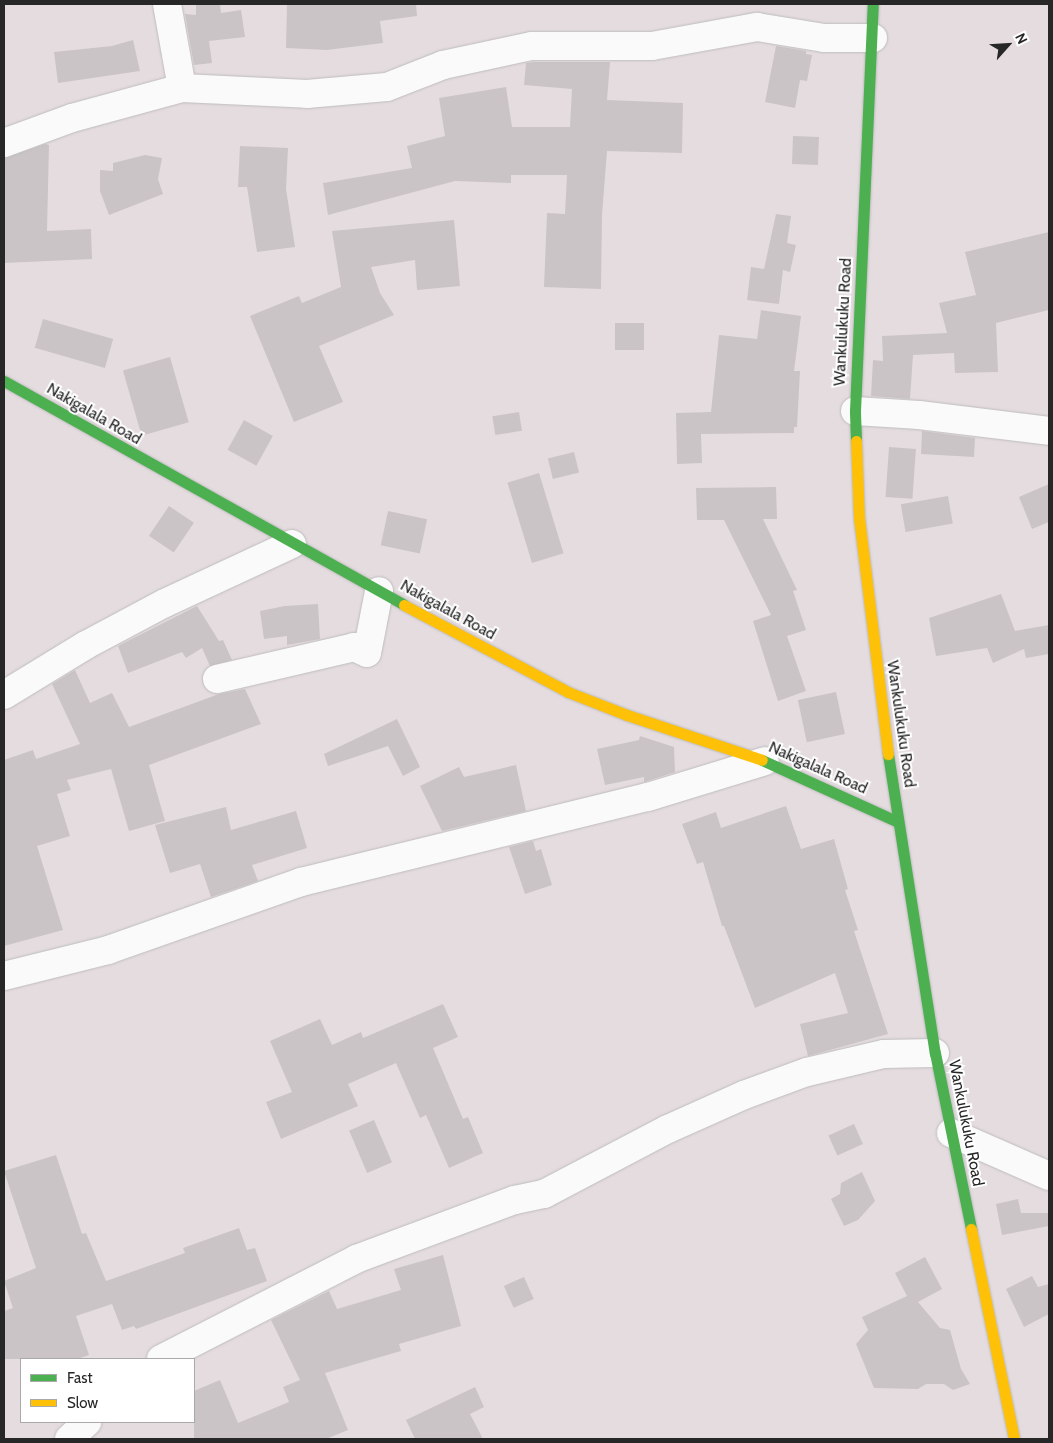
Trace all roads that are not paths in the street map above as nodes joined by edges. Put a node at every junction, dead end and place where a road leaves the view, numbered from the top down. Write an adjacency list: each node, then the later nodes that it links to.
1 (167, 4): 4 (street)
2 (873, 4): 3 (main road, Wankulukuku Road)
3 (873, 38): 4 (street); 7 (main road, Wankulukuku Road)
4 (182, 88): 5 (street)
5 (4, 142)
6 (4, 381): 9 (main road, Nakigalala Road)
7 (855, 410): 8 (street); 14 (main road, Wankulukuku Road)
8 (1049, 431)
9 (292, 544): 10 (main road, Nakigalala Road); 12 (street)
10 (380, 591): 11 (street); 13 (main road, Nakigalala Road)
11 (217, 680)
12 (4, 695)
13 (765, 762): 14 (main road, Nakigalala Road); 15 (street)
14 (898, 822): 16 (main road, Wankulukuku Road)
15 (4, 976)
16 (935, 1053): 17 (main road, Wankulukuku Road); 19 (street)
17 (951, 1133): 18 (street); 22 (main road, Wankulukuku Road)
18 (1049, 1176)
19 (163, 1358)
20 (86, 1423): 21 (street)
21 (69, 1439)
22 (1014, 1439)

